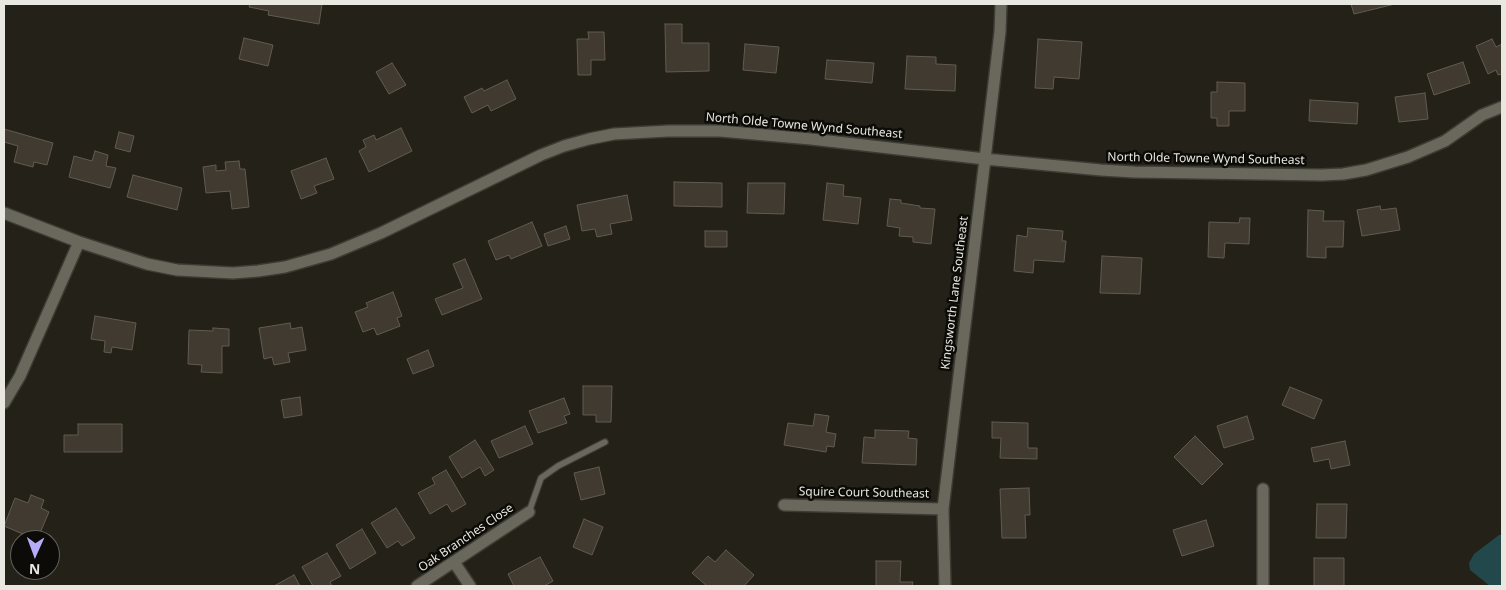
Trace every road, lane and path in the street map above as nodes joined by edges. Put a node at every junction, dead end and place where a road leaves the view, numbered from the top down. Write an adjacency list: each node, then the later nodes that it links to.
1 (1000, 4): 3 (street, Kingsworth Lane Southeast)
2 (1502, 107): 3 (street, North Olde Towne Wynd Southeast)
3 (985, 160): 5 (street, North Olde Towne Wynd Southeast); 10 (street, Kingsworth Lane Southeast)
4 (4, 213): 5 (street, North Olde Towne Wynd Southeast)
5 (79, 242): 6 (street)
6 (4, 403)
7 (605, 442): 11 (lane)
8 (1263, 489): 16 (street)
9 (784, 504): 10 (street, Squire Court Southeast)
10 (943, 509): 15 (street, Kingsworth Lane Southeast)
11 (529, 512): 12 (street, Oak Branches Close)
12 (454, 562): 13 (street, Oak Branches Close); 14 (street)
13 (417, 586)
14 (470, 586)
15 (945, 586)
16 (1263, 586)

